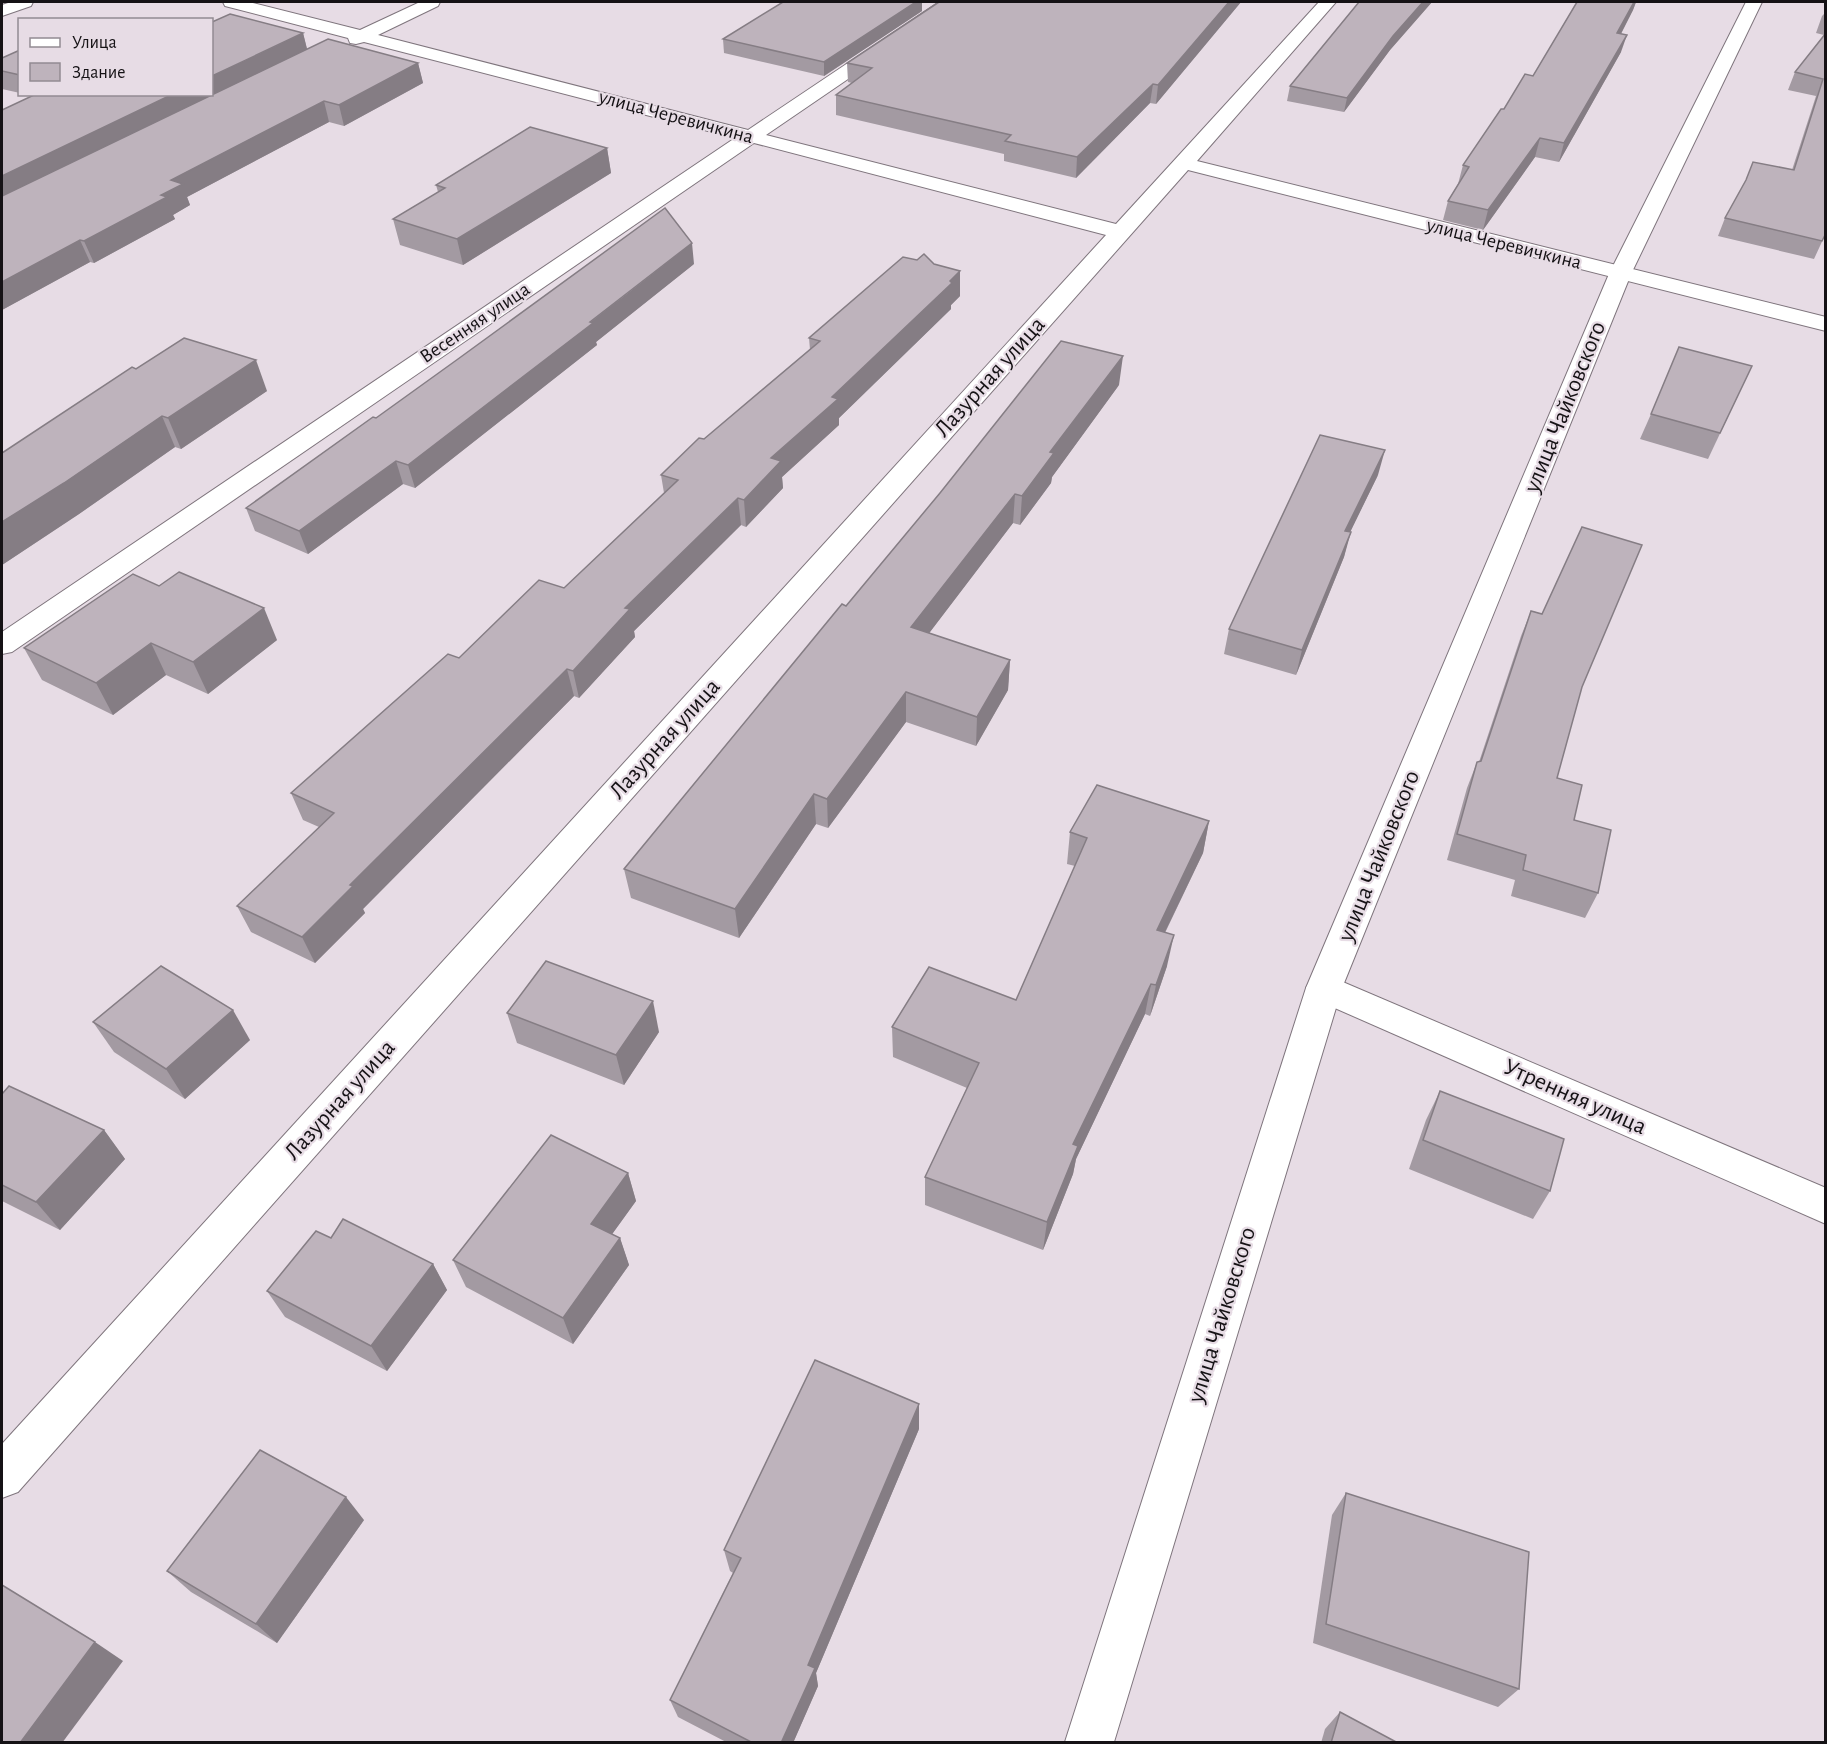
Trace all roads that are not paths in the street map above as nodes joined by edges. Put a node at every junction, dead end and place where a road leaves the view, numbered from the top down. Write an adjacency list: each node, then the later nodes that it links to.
1 (25, 2): 7 (street)
2 (231, 2): 8 (street, улица Черевичкина)
3 (432, 2): 8 (street)
4 (949, 2): 10 (street, Весенняя улица)
5 (1328, 2): 11 (street, Лазурная улица)
6 (1754, 2): 13 (street, улица Чайковского)
7 (2, 11)
8 (363, 36): 9 (street); 10 (street, улица Черевичкина)
9 (341, 46)
10 (750, 136): 12 (street, улица Черевичкина); 15 (street, Весенняя улица)
11 (1182, 163): 12 (street, Лазурная улица); 13 (street, улица Черевичкина)
12 (1120, 232): 18 (street, Лазурная улица)
13 (1620, 274): 14 (street, улица Черевичкина); 16 (street, улица Чайковского)
14 (1826, 324)
15 (2, 645)
16 (1324, 988): 17 (street, Утренняя улица); 19 (street, улица Чайковского)
17 (1826, 1207)
18 (2, 1476)
19 (1089, 1743)

